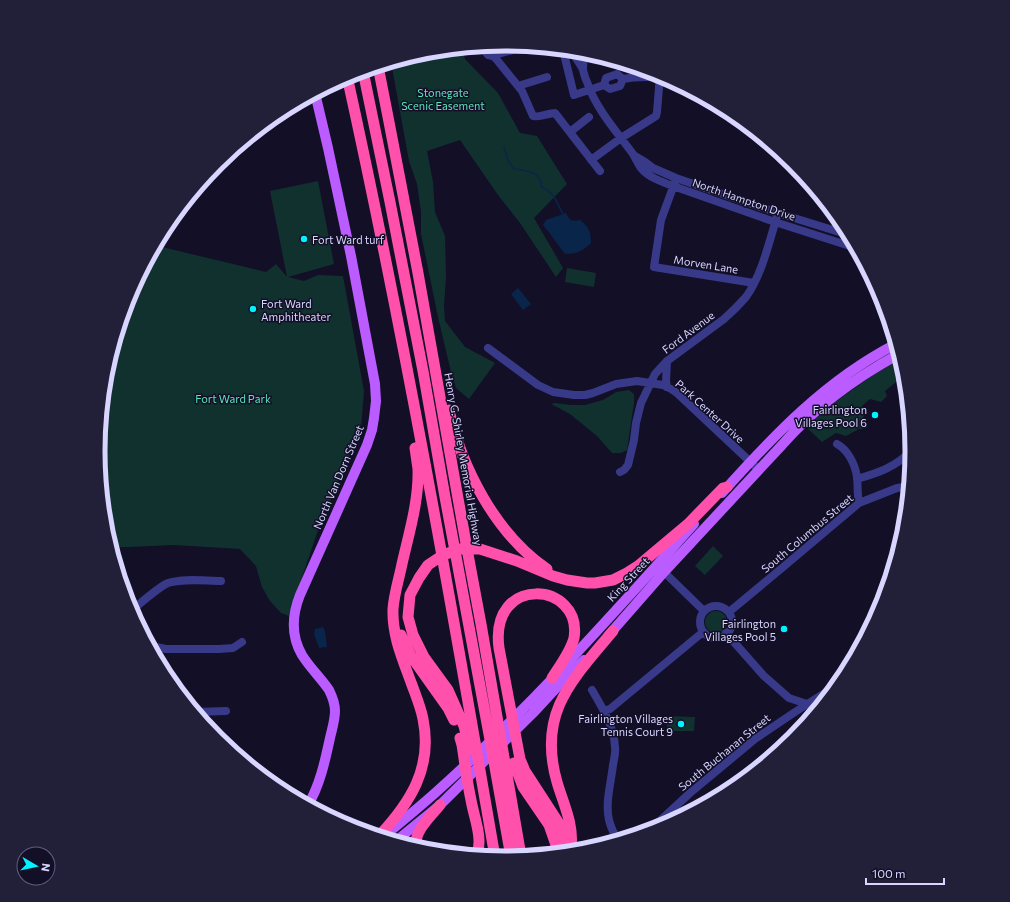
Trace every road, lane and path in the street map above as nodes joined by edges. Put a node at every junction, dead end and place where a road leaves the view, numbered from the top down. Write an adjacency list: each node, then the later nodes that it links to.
1 (508, 51): 4 (street)
2 (486, 52): 4 (street)
3 (564, 55): 15 (street)
4 (493, 56): 14 (street)
5 (576, 58): 8 (street, North Hampton Drive)
6 (584, 59): 8 (street, North Hampton Drive)
7 (382, 70): 27 (highway, Henry G. Shirley Memorial Highway)
8 (583, 70): 15 (street, North Hampton Drive)
9 (645, 76): 15 (street)
10 (364, 77): 81 (highway)
11 (547, 77): 14 (street)
12 (660, 82): 19 (street)
13 (348, 83): 29 (highway)
14 (518, 86): 18 (street)
15 (590, 90): 19 (street, North Hampton Drive)
16 (316, 99): 66 (main road, North Van Dorn Street)
17 (589, 117): 18 (street)
18 (570, 132): 20 (street)
19 (621, 138): 20 (street); 22 (street, North Hampton Drive)
20 (591, 160): 21 (street)
21 (600, 172)
22 (674, 182): 23 (street, North Hampton Drive); 24 (street, North Hampton Drive); 28 (street, Morven Lane)
23 (778, 213): 24 (street, Ford Avenue); 25 (street, North Hampton Drive)
24 (775, 222): 26 (street, North Hampton Drive); 28 (street, Ford Avenue)
25 (840, 232)
26 (848, 245)
27 (418, 273): 46 (highway); 52 (highway, Henry G. Shirley Memorial Highway)
28 (754, 283): 33 (street, Ford Avenue)
29 (400, 334): 48 (highway); 68 (highway)
30 (891, 347): 38 (main road, King Street)
31 (488, 348): 34 (street, Park Center Drive)
32 (893, 357): 39 (main road, King Street)
33 (667, 362): 34 (street, Ford Avenue); 35 (street)
34 (650, 383): 35 (street, Park Center Drive); 40 (street, Ford Avenue)
35 (667, 387): 38 (street, Park Center Drive)
36 (836, 444): 41 (street)
37 (905, 456): 41 (street)
38 (750, 462): 39 (street, Park Center Drive); 42 (main road, King Street)
39 (759, 470): 45 (main road, King Street)
40 (620, 472)
41 (857, 479): 44 (street)
42 (727, 487): 46 (highway); 58 (main road, King Street)
43 (903, 487): 44 (street, South Columbus Street)
44 (859, 503): 51 (street, South Columbus Street)
45 (664, 572): 50 (street); 53 (main road, King Street)
46 (567, 580): 68 (highway)
47 (221, 581): 49 (street)
48 (395, 593): 70 (highway); 78 (highway)
49 (137, 607)
50 (704, 611): 51 (street); 54 (street)
51 (729, 612): 55 (street)
52 (481, 624): 77 (highway); 79 (highway, Henry G. Shirley Memorial Highway)
53 (613, 631): 67 (main road, King Street); 75 (highway)
54 (703, 632): 55 (street); 64 (street)
55 (726, 634): 61 (street)
56 (242, 642): 57 (street)
57 (157, 647)
58 (552, 678): 71 (main road, King Street); 76 (highway)
59 (592, 690): 64 (street)
60 (823, 694): 61 (street, South Buchanan Street)
61 (807, 704): 62 (street); 69 (street, South Buchanan Street)
62 (813, 707)
63 (226, 711): 65 (street)
64 (604, 711): 72 (street)
65 (201, 712)
66 (310, 800)
67 (440, 805): 73 (main road, King Street); 74 (highway)
68 (487, 812): 80 (highway)
69 (661, 819)
70 (383, 832)
71 (388, 833)
72 (615, 835)
73 (401, 837)
74 (417, 841)
75 (571, 845)
76 (567, 846)
77 (556, 848)
78 (478, 850)
79 (520, 850)
80 (494, 851)
81 (510, 851)

